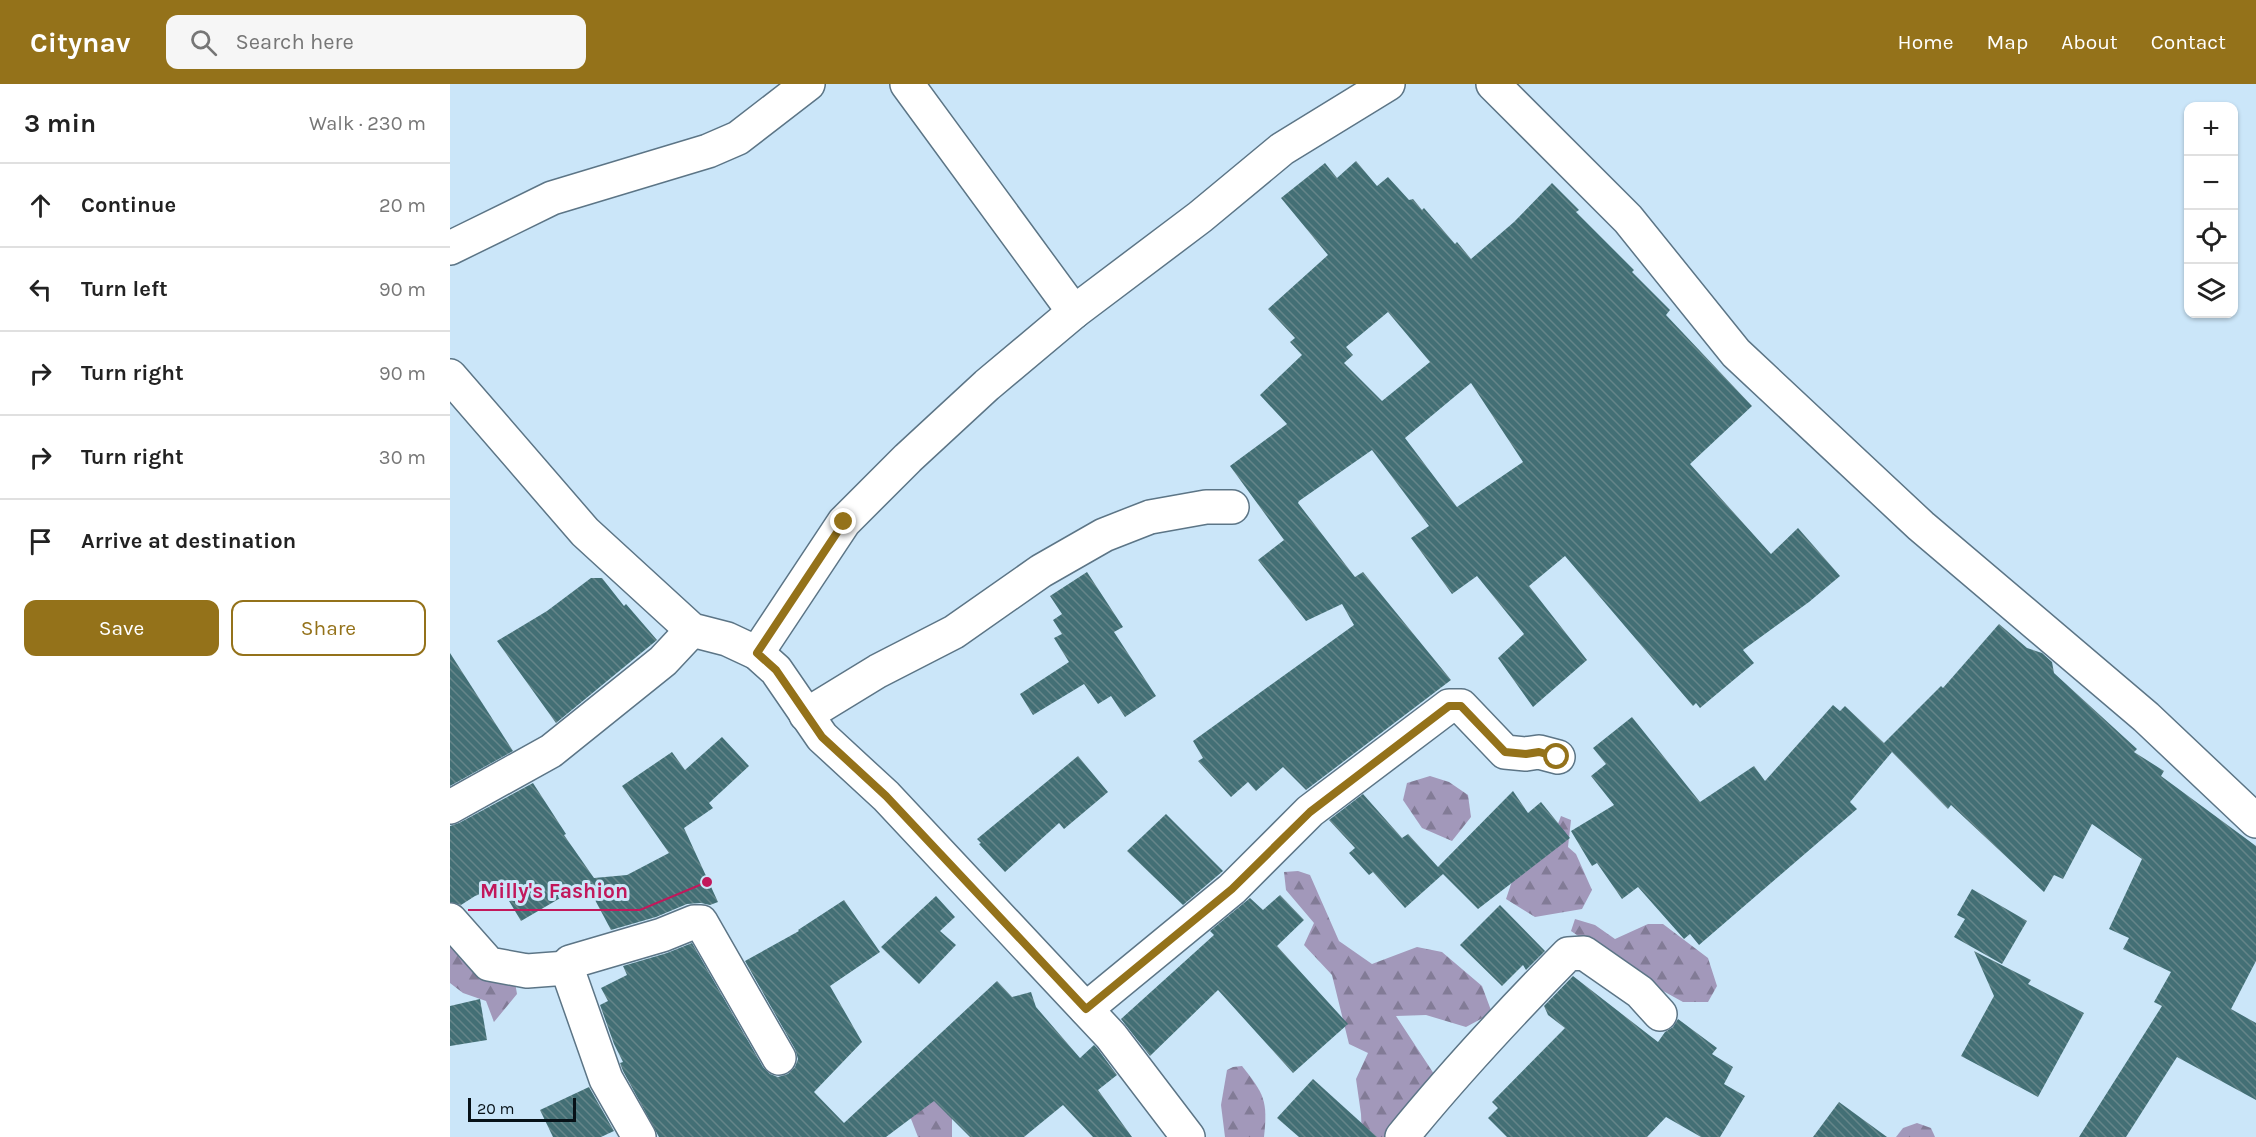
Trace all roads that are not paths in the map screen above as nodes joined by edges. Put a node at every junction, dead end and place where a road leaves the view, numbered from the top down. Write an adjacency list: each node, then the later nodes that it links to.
1 (808, 84): 5 (street)
2 (907, 84): 6 (street)
3 (1388, 84): 6 (street)
4 (1492, 84): 14 (street)
5 (450, 248)
6 (1074, 312): 10 (street)
7 (450, 376): 9 (street)
8 (1232, 507): 11 (street)
9 (692, 630): 10 (street); 13 (street)
10 (757, 653): 11 (street)
11 (806, 715): 17 (street)
12 (1557, 757): 17 (street)
13 (450, 807)
14 (2256, 821)
15 (450, 920): 16 (street)
16 (567, 968): 19 (street); 20 (street)
17 (1086, 1009): 21 (street)
18 (1660, 1014): 22 (street)
19 (779, 1058)
20 (639, 1137)
21 (1188, 1137)
22 (1402, 1137)

